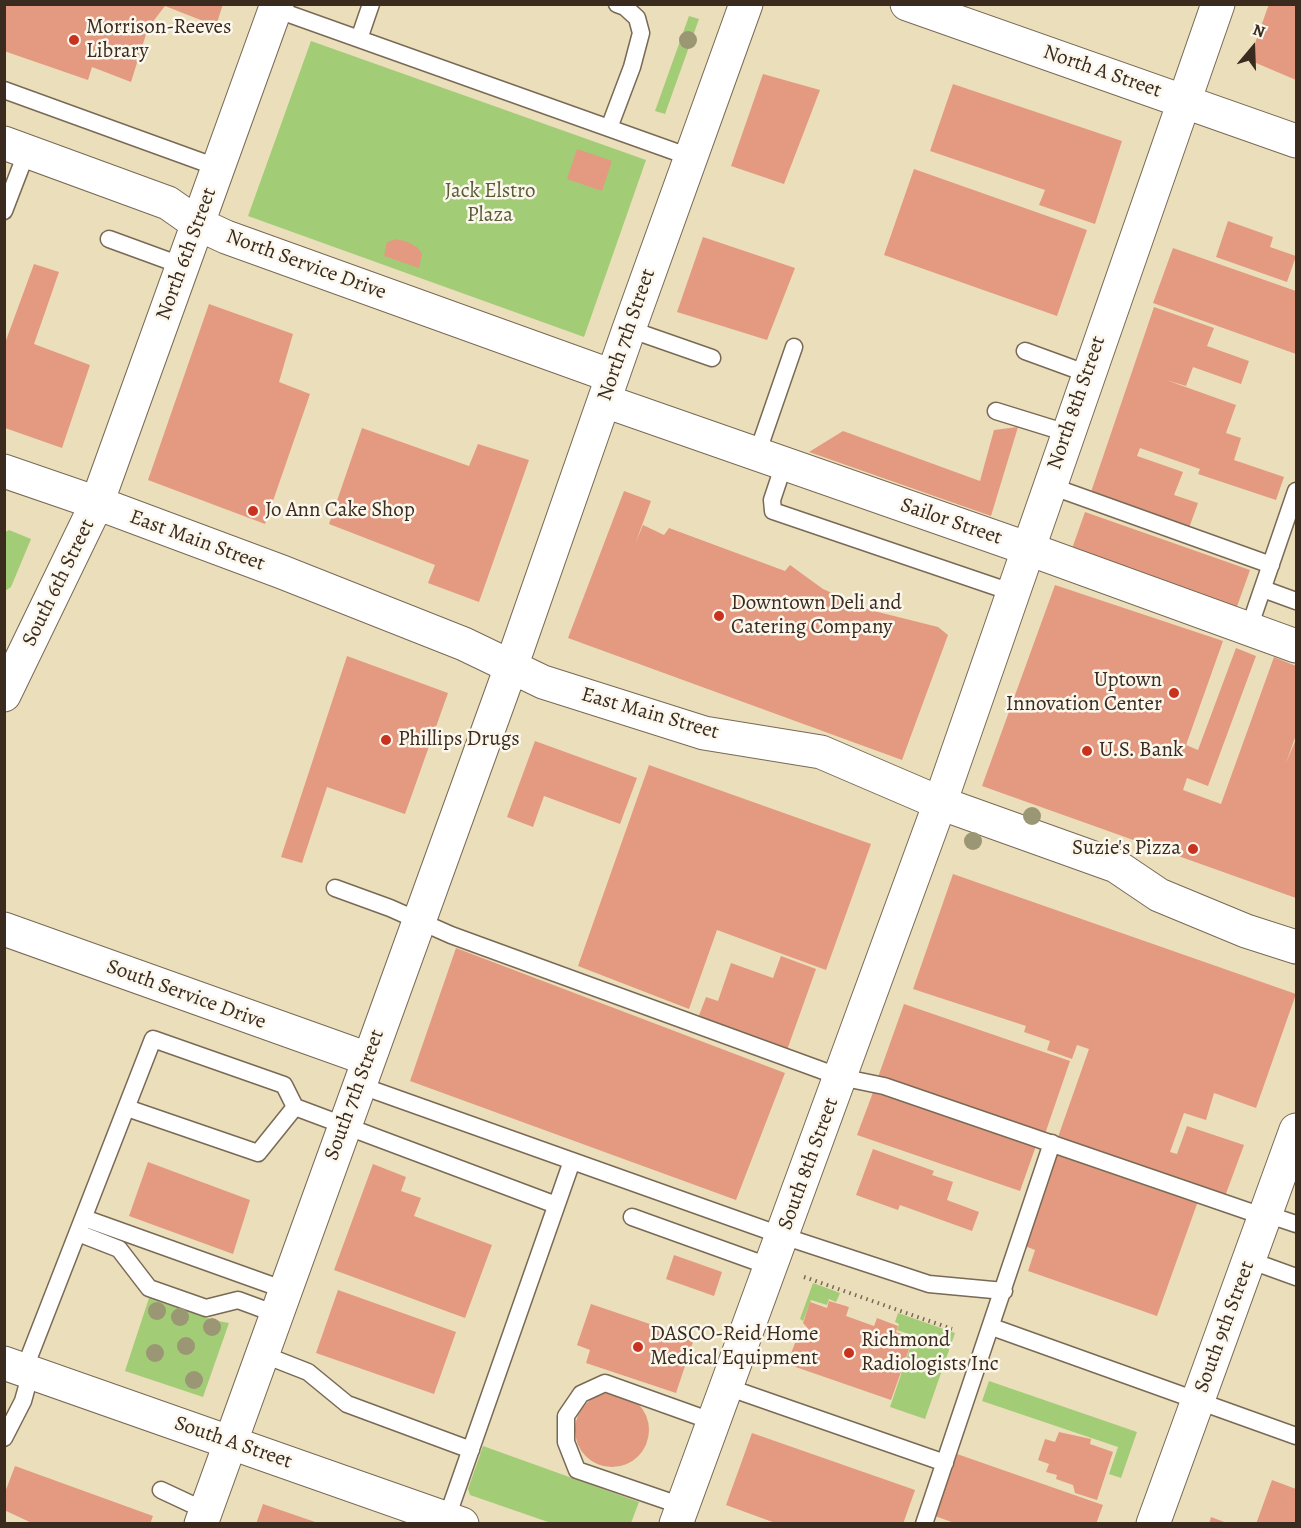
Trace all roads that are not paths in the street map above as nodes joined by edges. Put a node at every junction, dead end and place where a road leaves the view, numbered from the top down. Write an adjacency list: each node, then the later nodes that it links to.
1 (371, 4): 7 (lane)
2 (617, 4): 10 (lane)
3 (746, 4): 13 (main road, North 7th Street)
4 (907, 4): 9 (main road, North A Street)
5 (1218, 4): 9 (main road, North 8th Street)
6 (276, 7): 7 (lane); 14 (main road, North 6th Street)
7 (359, 39): 10 (lane)
8 (4, 90): 14 (lane)
9 (1184, 101): 11 (main road, North A Street); 23 (main road, North 8th Street)
10 (609, 128): 13 (lane)
11 (1296, 141)
12 (16, 147): 15 (lane); 16 (main road, North Service Drive)
13 (690, 158): 19 (main road, North 7th Street)
14 (219, 168): 16 (main road, North 6th Street)
15 (4, 211)
16 (198, 224): 18 (main road, North 6th Street); 24 (main road, North Service Drive)
17 (109, 239): 18 (lane)
18 (183, 266): 31 (main road, North 6th Street)
19 (629, 329): 22 (lane); 24 (main road, North 7th Street)
20 (794, 346): 27 (lane)
21 (1025, 351): 23 (lane)
22 (712, 358)
23 (1088, 374): 26 (main road, North 8th Street)
24 (609, 388): 27 (main road, Sailor Street); 39 (main road, North 7th Street)
25 (996, 411): 26 (lane)
26 (1067, 433): 29 (main road, North 8th Street)
27 (770, 459): 32 (main road, Sailor Street); 35 (lane)
28 (4, 471): 31 (main road, East Main Street)
29 (1048, 485): 32 (main road, North 8th Street); 33 (lane)
30 (1296, 491): 33 (lane)
31 (97, 503): 39 (main road, East Main Street); 40 (main road, South 6th Street)
32 (1026, 548): 35 (main road, North 8th Street); 37 (main road, Sailor Street)
33 (1271, 565): 34 (lane)
34 (1263, 589): 36 (lane); 37 (lane)
35 (1011, 592): 41 (main road, North 8th Street)
36 (1296, 601)
37 (1250, 628): 38 (main road, Sailor Street)
38 (1296, 646)
39 (511, 668): 41 (main road, East Main Street); 43 (main road, South 7th Street)
40 (4, 695)
41 (940, 803): 45 (main road, East Main Street); 47 (main road, South 8th Street)
42 (335, 888): 43 (lane)
43 (418, 922): 46 (main road, South 7th Street); 47 (lane)
44 (4, 929): 46 (main road, South Service Drive)
45 (1296, 947)
46 (364, 1072): 50 (main road, South 7th Street); 53 (lane)
47 (840, 1077): 52 (lane); 60 (main road, South 8th Street)
48 (295, 1107): 49 (lane); 49 (lane); 50 (lane)
49 (127, 1108): 59 (lane)
50 (344, 1127): 55 (lane); 65 (main road, South 7th Street)
51 (1296, 1130): 54 (main road, South 9th Street)
52 (1052, 1143): 56 (lane); 64 (lane)
53 (572, 1161): 55 (lane); 60 (lane)
54 (1290, 1170): 56 (main road, South 9th Street)
55 (556, 1205): 75 (lane)
56 (1266, 1215): 58 (lane); 61 (main road, South 9th Street)
57 (632, 1217): 62 (lane)
58 (1296, 1224)
59 (81, 1225): 65 (lane); 65 (lane); 68 (lane)
60 (783, 1236): 62 (main road, South 8th Street); 64 (lane)
61 (1249, 1260): 63 (lane); 70 (main road, South 9th Street)
62 (771, 1267): 69 (main road, South 8th Street)
63 (1296, 1277)
64 (1004, 1291): 66 (lane)
65 (281, 1302): 67 (main road, South 7th Street)
66 (992, 1327): 70 (lane); 76 (lane)
67 (262, 1354): 74 (main road, South 7th Street); 75 (lane)
68 (20, 1368): 73 (lane); 74 (main road, South A Street)
69 (726, 1387): 71 (main road, South 8th Street); 76 (lane)
70 (1198, 1400): 72 (lane); 82 (main road, South 9th Street)
71 (714, 1422): 78 (main road, South 8th Street); 78 (lane)
72 (1296, 1436)
73 (4, 1438)
74 (230, 1442): 79 (main road, South 7th Street); 80 (main road, South A Street)
75 (471, 1450): 80 (lane)
76 (945, 1463): 81 (lane)
77 (161, 1490): 79 (lane)
78 (679, 1515)
79 (204, 1517)
80 (451, 1522)
81 (924, 1524)
82 (1153, 1524)

